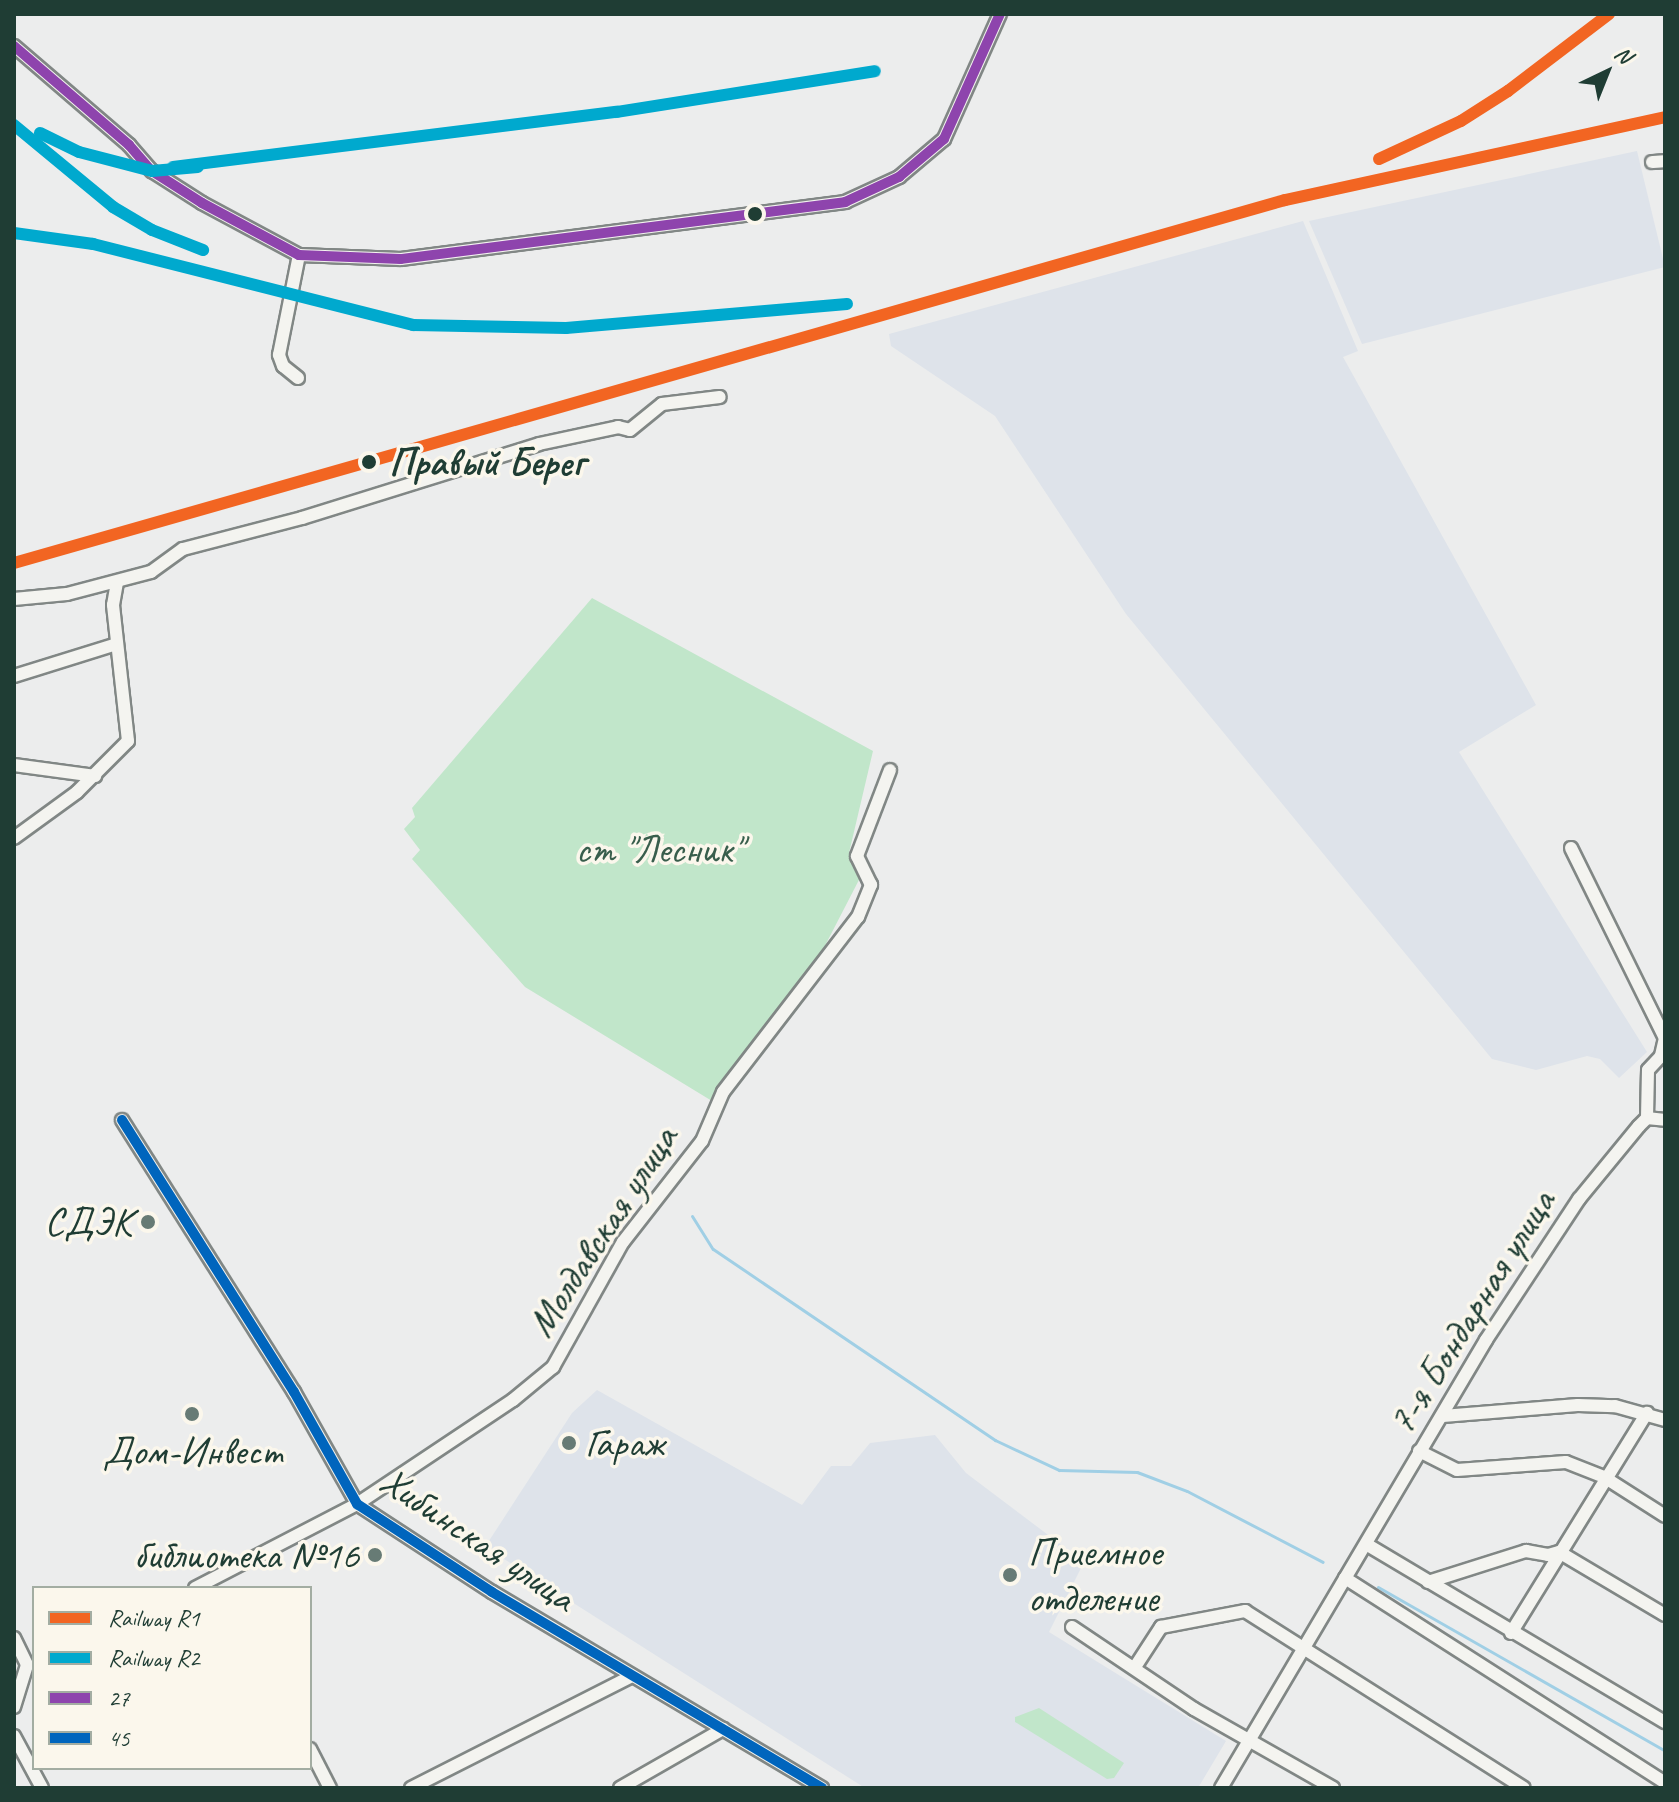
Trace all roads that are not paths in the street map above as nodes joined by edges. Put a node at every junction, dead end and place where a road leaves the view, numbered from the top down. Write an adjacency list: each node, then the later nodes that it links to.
1 (1000, 14): 3 (street)
2 (14, 46): 3 (street)
3 (299, 255): 4 (street)
4 (298, 378)
5 (720, 397): 6 (street)
6 (117, 582): 7 (street); 8 (street)
7 (14, 599)
8 (117, 644): 9 (street); 12 (street)
9 (14, 676)
10 (14, 765): 12 (street)
11 (890, 770): 23 (street, Молдавская улица)
12 (95, 776): 13 (street)
13 (14, 838)
14 (1571, 848): 15 (street)
15 (1647, 1118): 17 (street); 19 (street, 7-я Бондарная улица)
16 (122, 1120): 23 (street, Хибинская улица)
17 (1665, 1120)
18 (1647, 1413): 19 (street); 20 (street); 22 (street)
19 (1443, 1416): 21 (street, 7-я Бондарная улица)
20 (1665, 1420)
21 (1419, 1451): 22 (street); 25 (street, 7-я Бондарная улица)
22 (1604, 1477): 24 (street); 26 (street)
23 (357, 1504): 27 (street, Молдавская улица); 38 (street, Хибинская улица)
24 (1665, 1516)
25 (1366, 1544): 28 (street, 7-я Бондарная улица); 29 (street)
26 (1559, 1552): 29 (street); 32 (street); 34 (street)
27 (218, 1576): 30 (street, Молдавская улица); 31 (street)
28 (1345, 1578): 36 (street, 7-я Бондарная улица); 49 (street)
29 (1428, 1582): 34 (street)
30 (199, 1586)
31 (224, 1586)
32 (1665, 1615)
33 (1072, 1627): 37 (street)
34 (1511, 1633): 41 (street)
35 (14, 1638): 39 (street)
36 (1302, 1648): 37 (street); 44 (street, 7-я Бондарная улица); 57 (street)
37 (1135, 1667): 44 (street)
38 (632, 1676): 42 (street, Хибинская улица); 52 (street)
39 (24, 1678): 40 (street)
40 (14, 1707)
41 (1665, 1722)
42 (723, 1729): 48 (street); 54 (street, Хибинская улица)
43 (14, 1736): 46 (street)
44 (1249, 1737): 55 (street, 7-я Бондарная улица); 56 (street)
45 (312, 1753): 51 (street)
46 (32, 1769)
47 (32, 1770): 50 (street)
48 (642, 1783): 53 (street)
49 (1665, 1783)
50 (42, 1788)
51 (330, 1788)
52 (411, 1788)
53 (620, 1788)
54 (822, 1788)
55 (1221, 1788)
56 (1333, 1788)
57 (1524, 1788)

